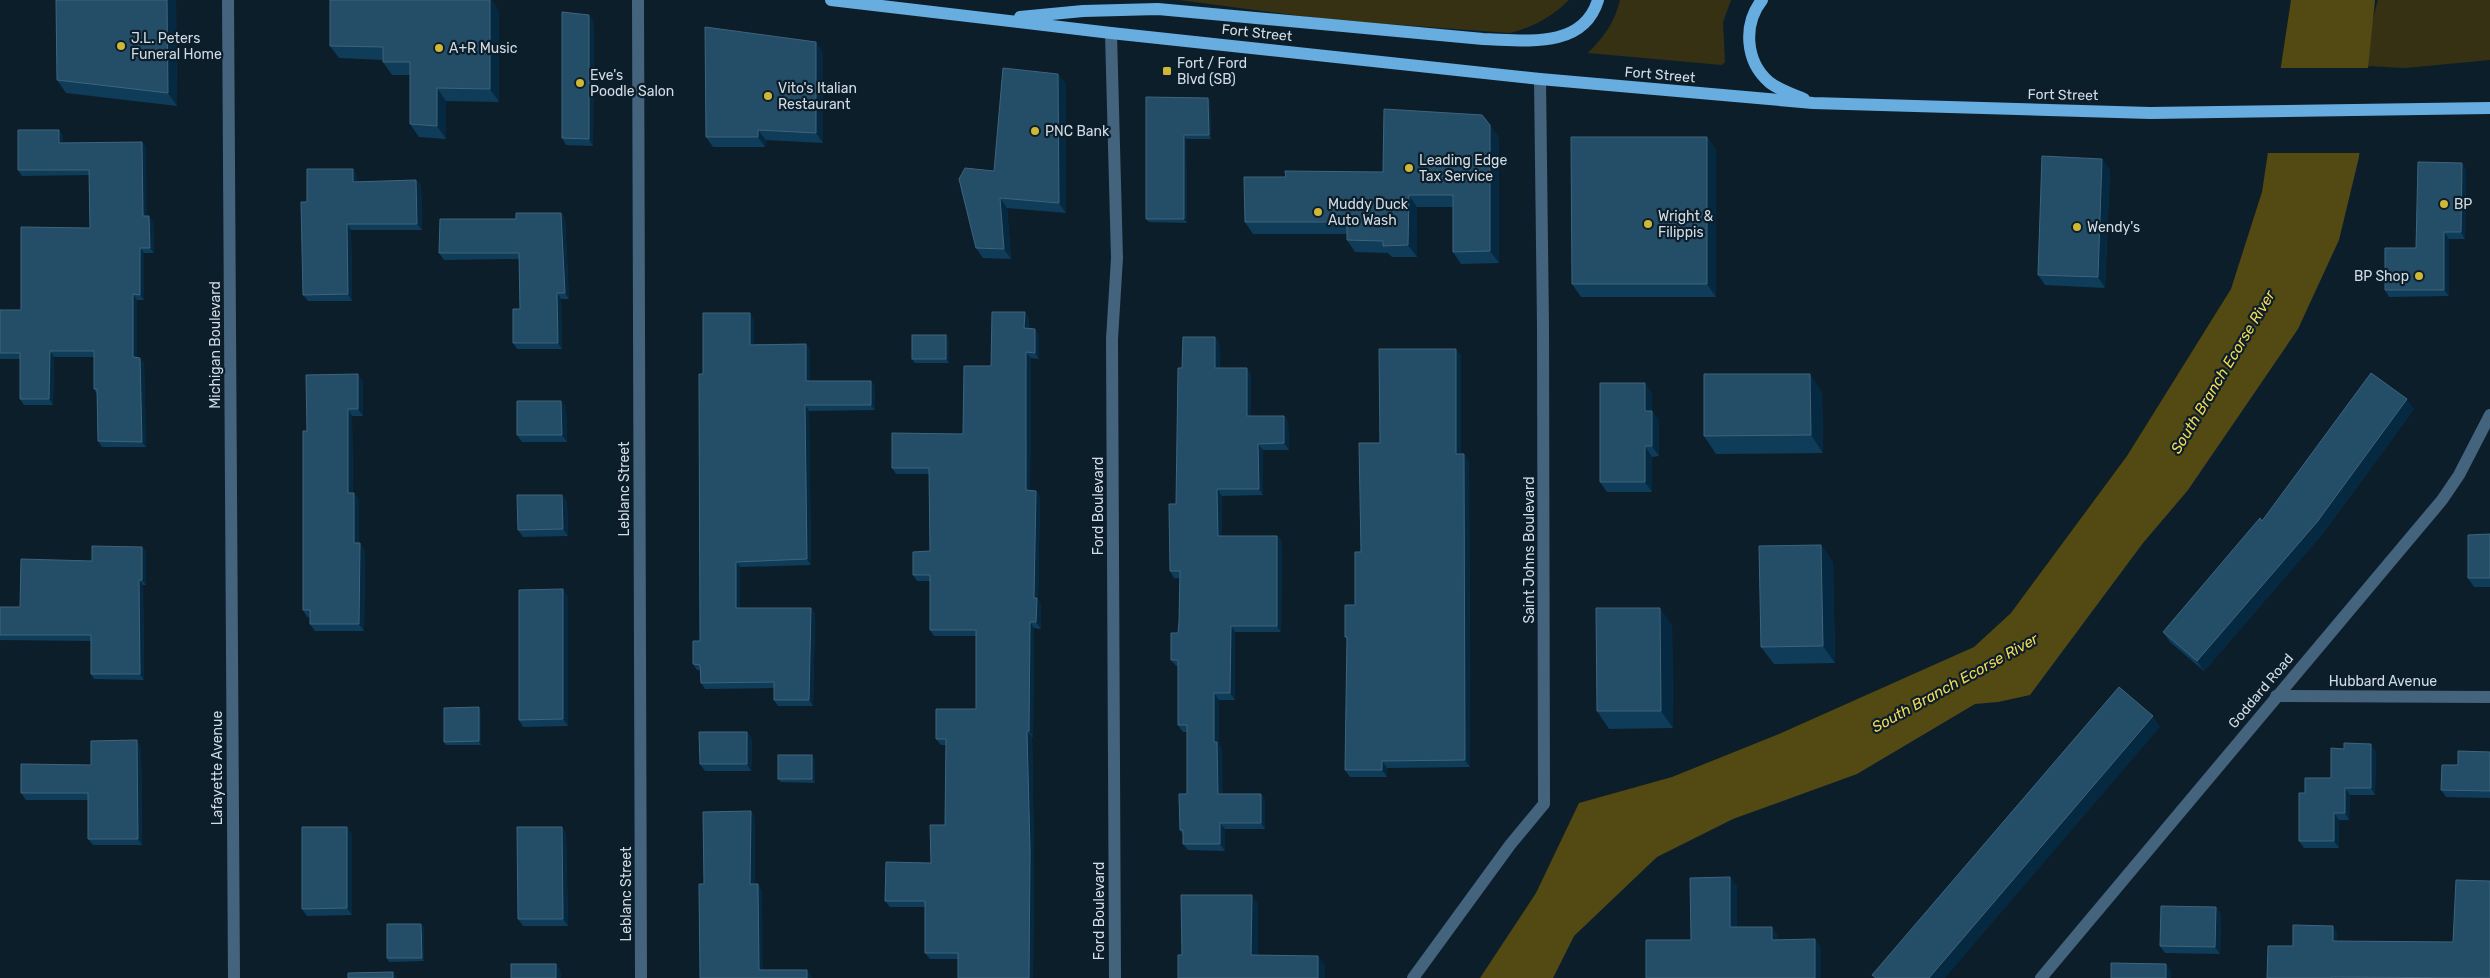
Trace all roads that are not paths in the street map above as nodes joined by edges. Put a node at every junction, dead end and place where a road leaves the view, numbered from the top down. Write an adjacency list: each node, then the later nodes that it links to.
1 (228, 0): 12 (street, Michigan Boulevard)
2 (638, 0): 16 (street, Leblanc Street)
3 (831, 0): 6 (main road, Fort Street)
4 (1598, 0): 6 (main road)
5 (1762, 0): 9 (main road)
6 (996, 20): 7 (main road, Fort Street)
7 (1111, 34): 8 (main road, Fort Street); 17 (street, Ford Boulevard)
8 (1540, 79): 9 (main road, Fort Street); 18 (street, Saint Johns Boulevard)
9 (1813, 103): 10 (main road, Fort Street)
10 (2490, 108)
11 (2490, 415): 13 (street, Goddard Road)
12 (232, 690): 15 (street, Lafayette Avenue)
13 (2276, 696): 14 (street, Hubbard Avenue); 19 (street, Goddard Road)
14 (2490, 697)
15 (234, 978)
16 (641, 978)
17 (1115, 978)
18 (1413, 978)
19 (2041, 978)

